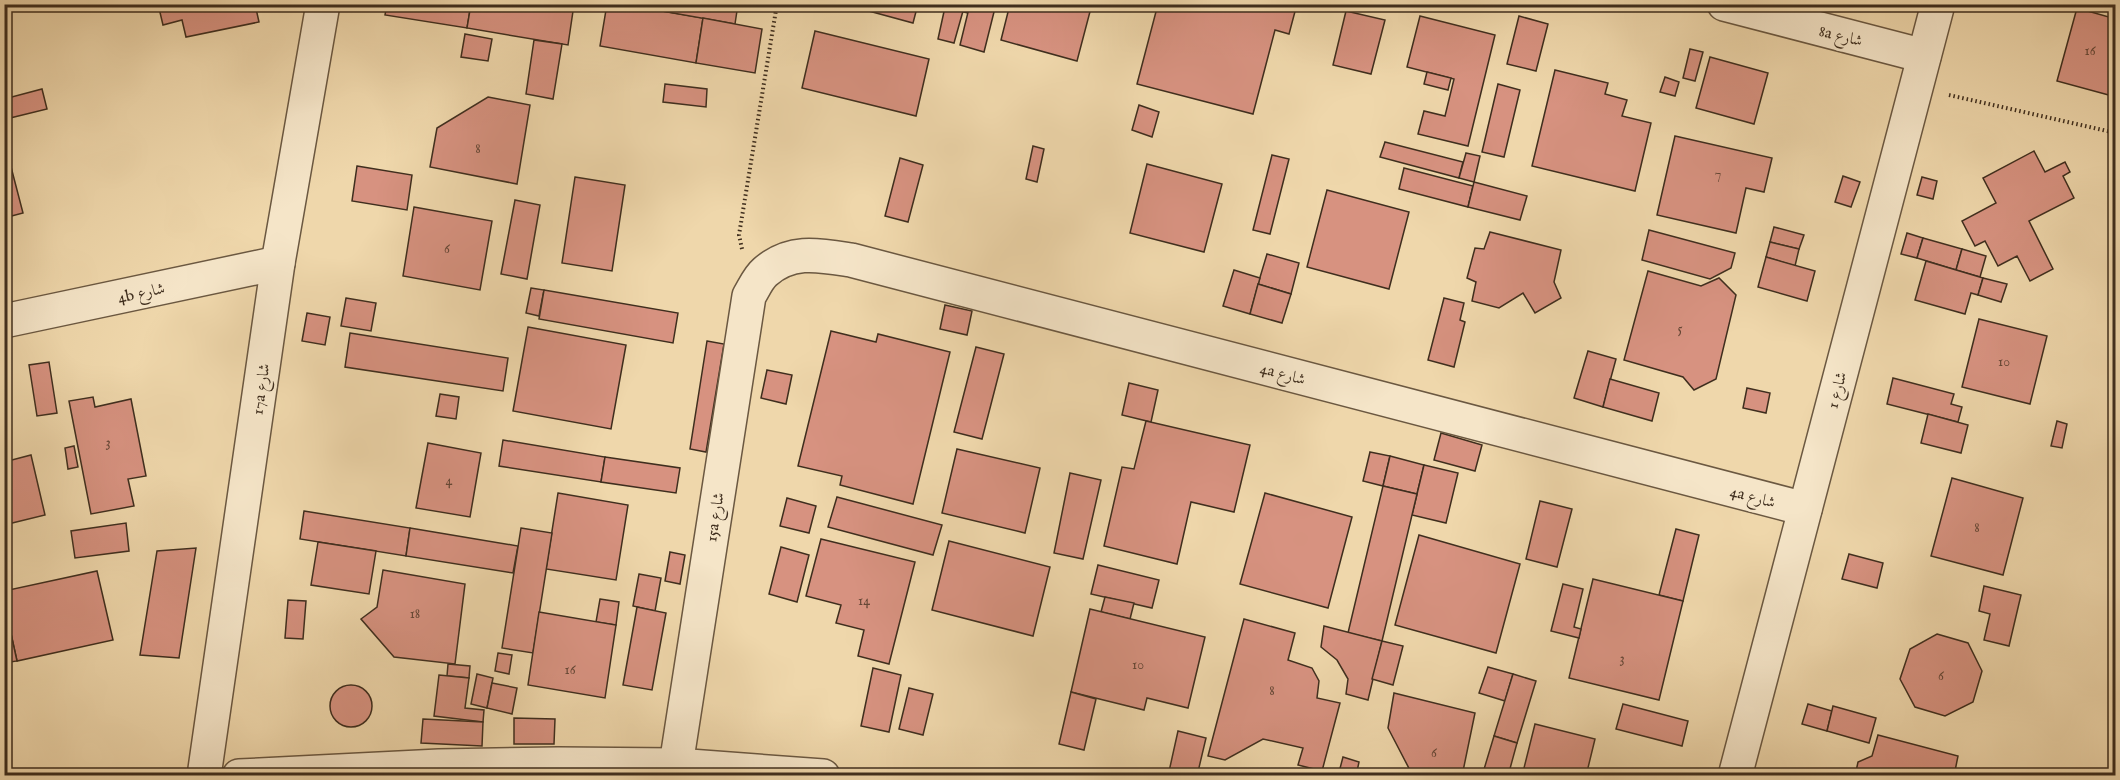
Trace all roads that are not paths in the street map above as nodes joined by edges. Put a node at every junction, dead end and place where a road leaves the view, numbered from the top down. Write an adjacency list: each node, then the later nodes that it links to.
1 (323, 4): 5 (street, 17a شارع)
2 (1724, 4): 4 (street, 8a شارع)
3 (1938, 4): 4 (street, شارع 1)
4 (1924, 56): 8 (street, شارع 1)
5 (278, 263): 7 (street, 4b شارع); 10 (street, 17a شارع)
6 (764, 273): 8 (street, 4a شارع); 9 (street, 15a شارع)
7 (4, 321)
8 (1805, 509): 13 (street, شارع 1)
9 (676, 765): 11 (street); 12 (street)
10 (204, 776)
11 (239, 776)
12 (823, 776)
13 (1735, 776)

